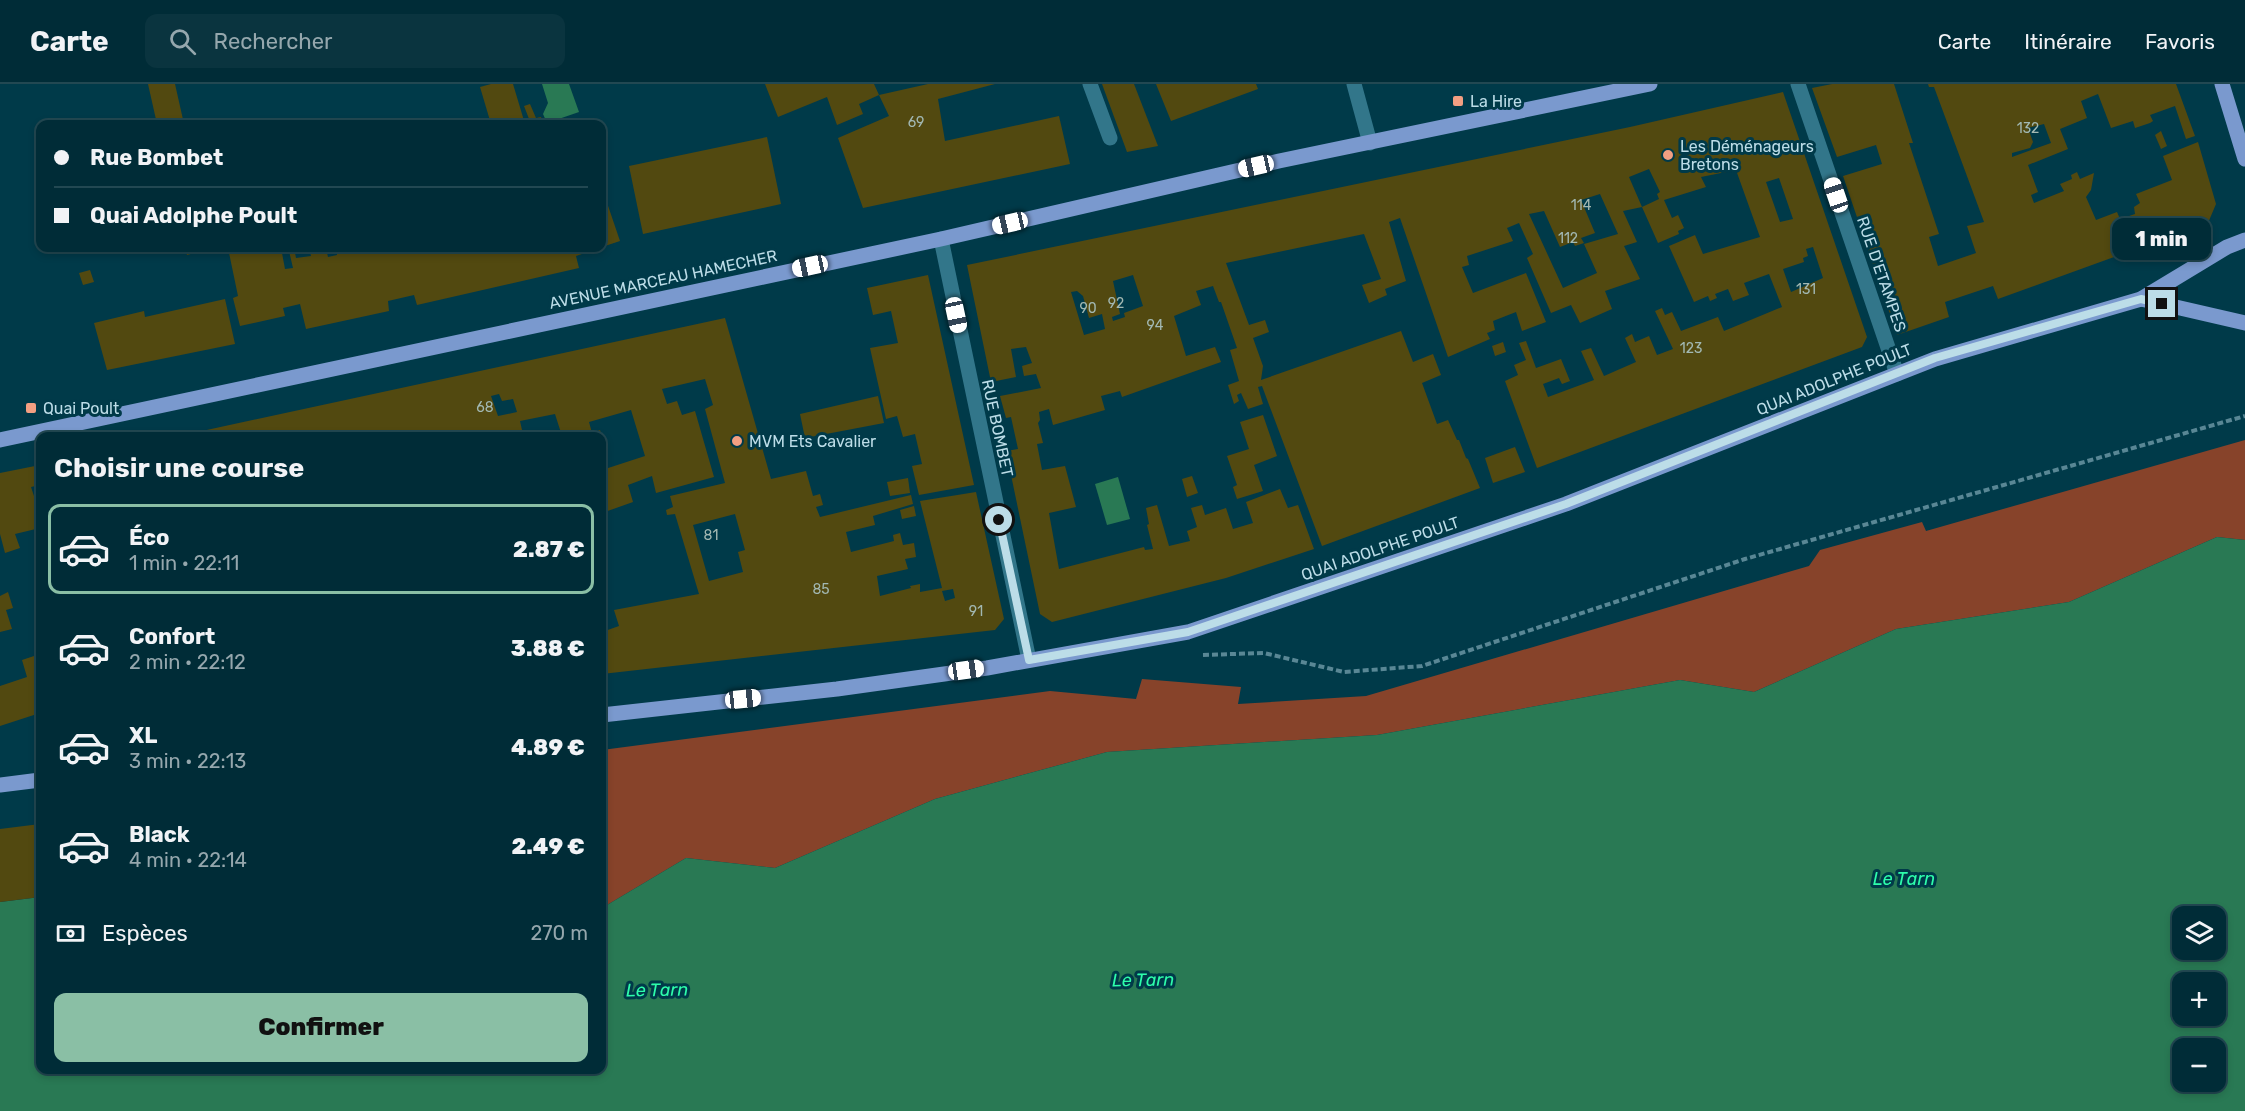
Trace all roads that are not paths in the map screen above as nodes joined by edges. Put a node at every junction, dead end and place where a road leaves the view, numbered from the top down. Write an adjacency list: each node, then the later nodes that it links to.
1 (1090, 84): 6 (street)
2 (1354, 84): 7 (street)
3 (1650, 84): 7 (main road, AVENUE MARCEAU HAMECHER)
4 (1798, 84): 13 (street, RUE D'ETAMPES)
5 (2222, 84): 8 (main road)
6 (1110, 138)
7 (1370, 143): 9 (main road, AVENUE MARCEAU HAMECHER)
8 (2245, 159)
9 (941, 239): 15 (main road, AVENUE MARCEAU HAMECHER); 17 (street, RUE BOMBET)
10 (2245, 240): 11 (main road, QUAI ADOLPHE POULT)
11 (2141, 299): 12 (main road, QUAI ADOLPHE POULT); 13 (main road, QUAI ADOLPHE POULT)
12 (2245, 323)
13 (1897, 374): 17 (main road, QUAI ADOLPHE POULT)
14 (36, 432): 16 (main road, AVENUE MARCEAU HAMECHER)
15 (37, 432)
16 (0, 440)
17 (1029, 660): 18 (main road, QUAI ADOLPHE POULT)
18 (606, 715)
19 (36, 780): 20 (main road)
20 (0, 785)

